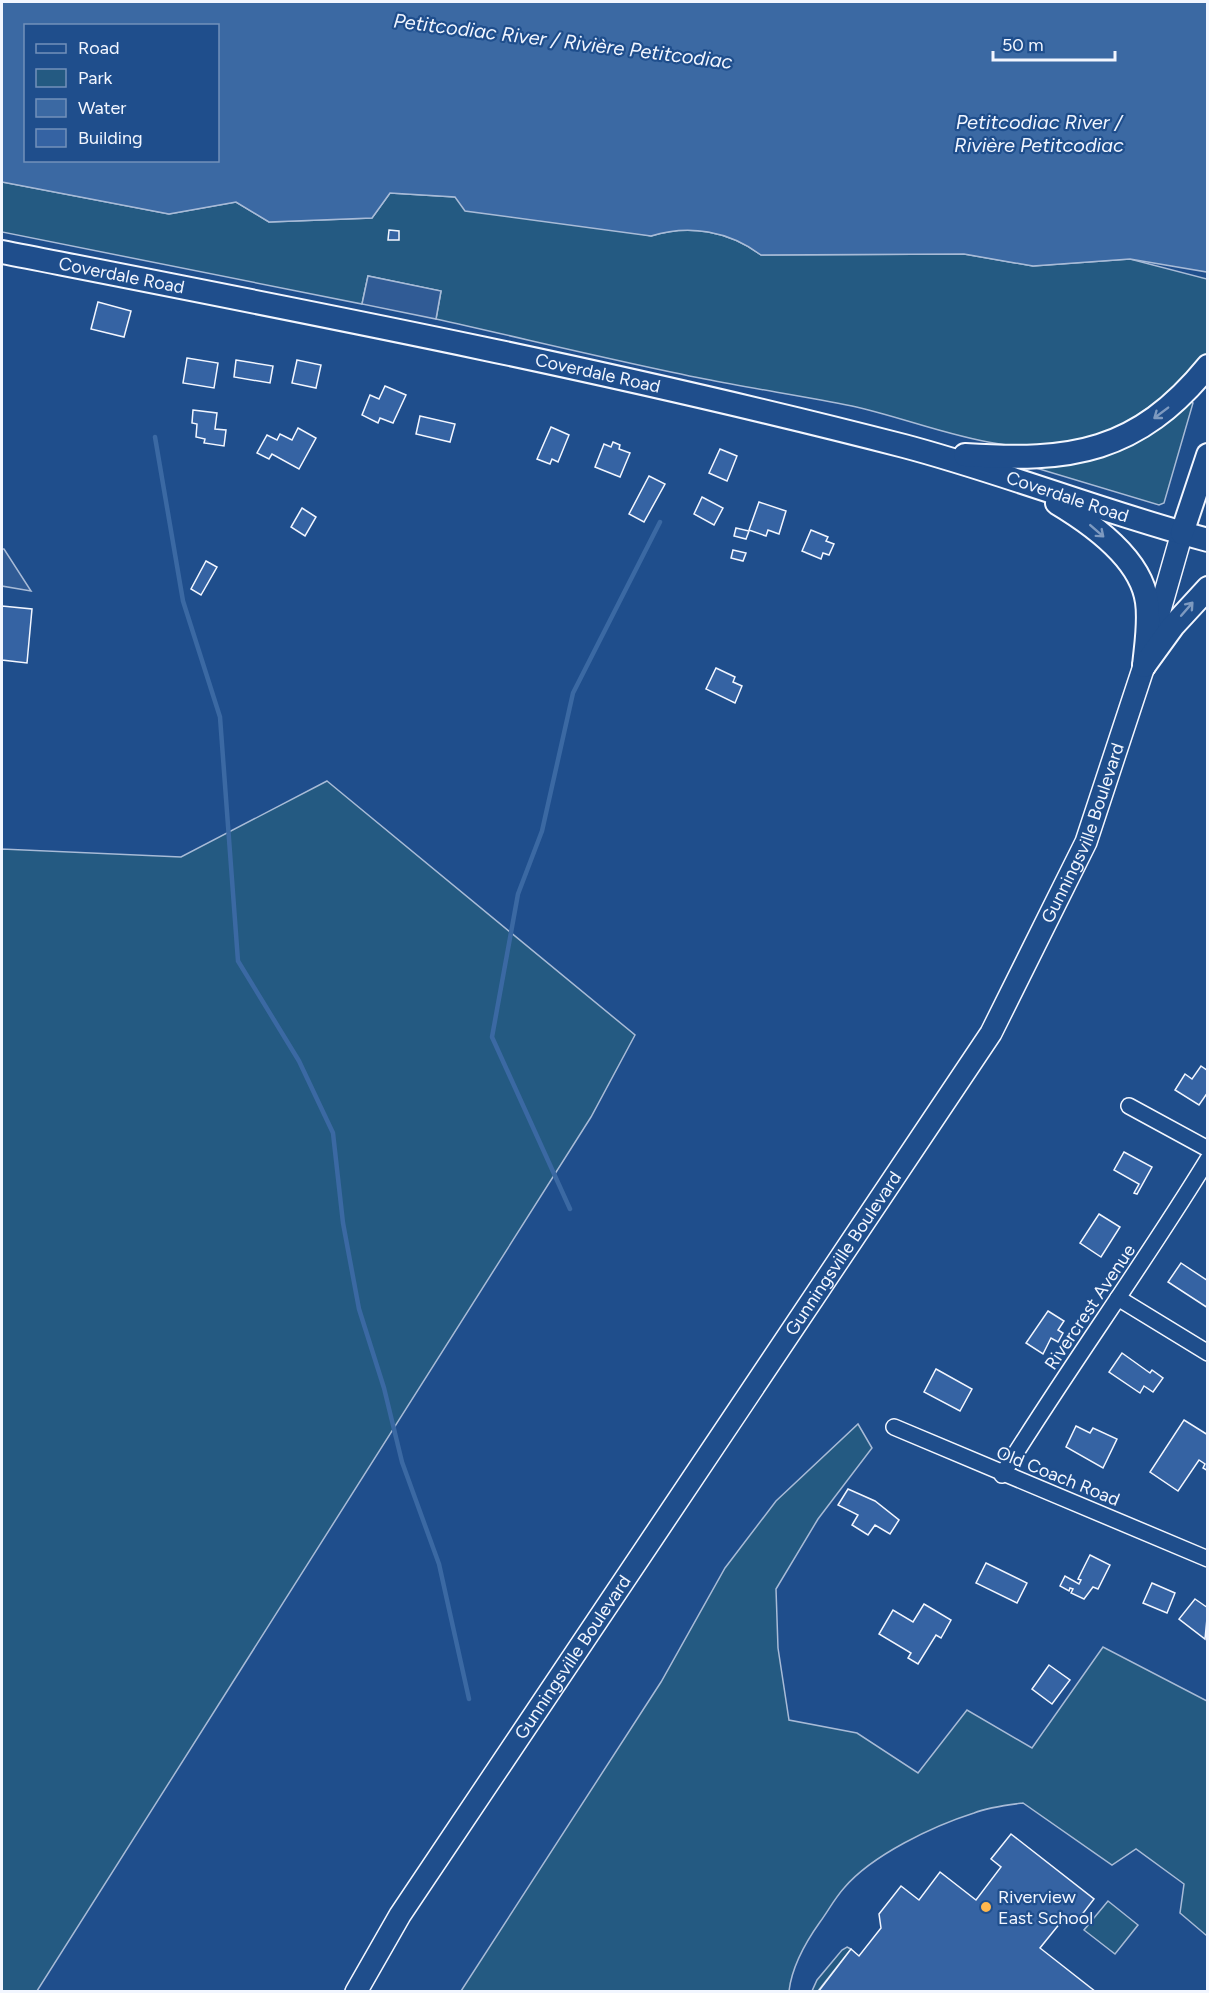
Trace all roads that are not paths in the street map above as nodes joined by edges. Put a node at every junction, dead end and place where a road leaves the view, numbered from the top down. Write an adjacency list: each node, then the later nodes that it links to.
1 (2, 252): 3 (main road, Coverdale Road)
2 (1205, 369): 3 (main road, one-way to 3)
3 (925, 452): 5 (main road, Coverdale Road)
4 (1208, 455): 6 (main road, Gunningsville Boulevard)
5 (1031, 487): 6 (main road, Coverdale Road); 9 (main road, one-way to 9)
6 (1182, 533): 7 (main road, Coverdale Road); 9 (main road, Gunningsville Boulevard)
7 (1208, 540)
8 (1208, 588): 9 (main road, one-way to 8)
9 (1144, 666): 18 (main road, Gunningsville Boulevard)
10 (1129, 1106): 11 (street)
11 (1208, 1149)
12 (1208, 1159): 13 (street, Rivercrest Avenue)
13 (1118, 1298): 14 (street); 16 (street, Rivercrest Avenue)
14 (1208, 1353)
15 (894, 1427): 16 (street, Old Coach Road)
16 (1002, 1475): 17 (street, Old Coach Road)
17 (1208, 1559)
18 (356, 1992)

